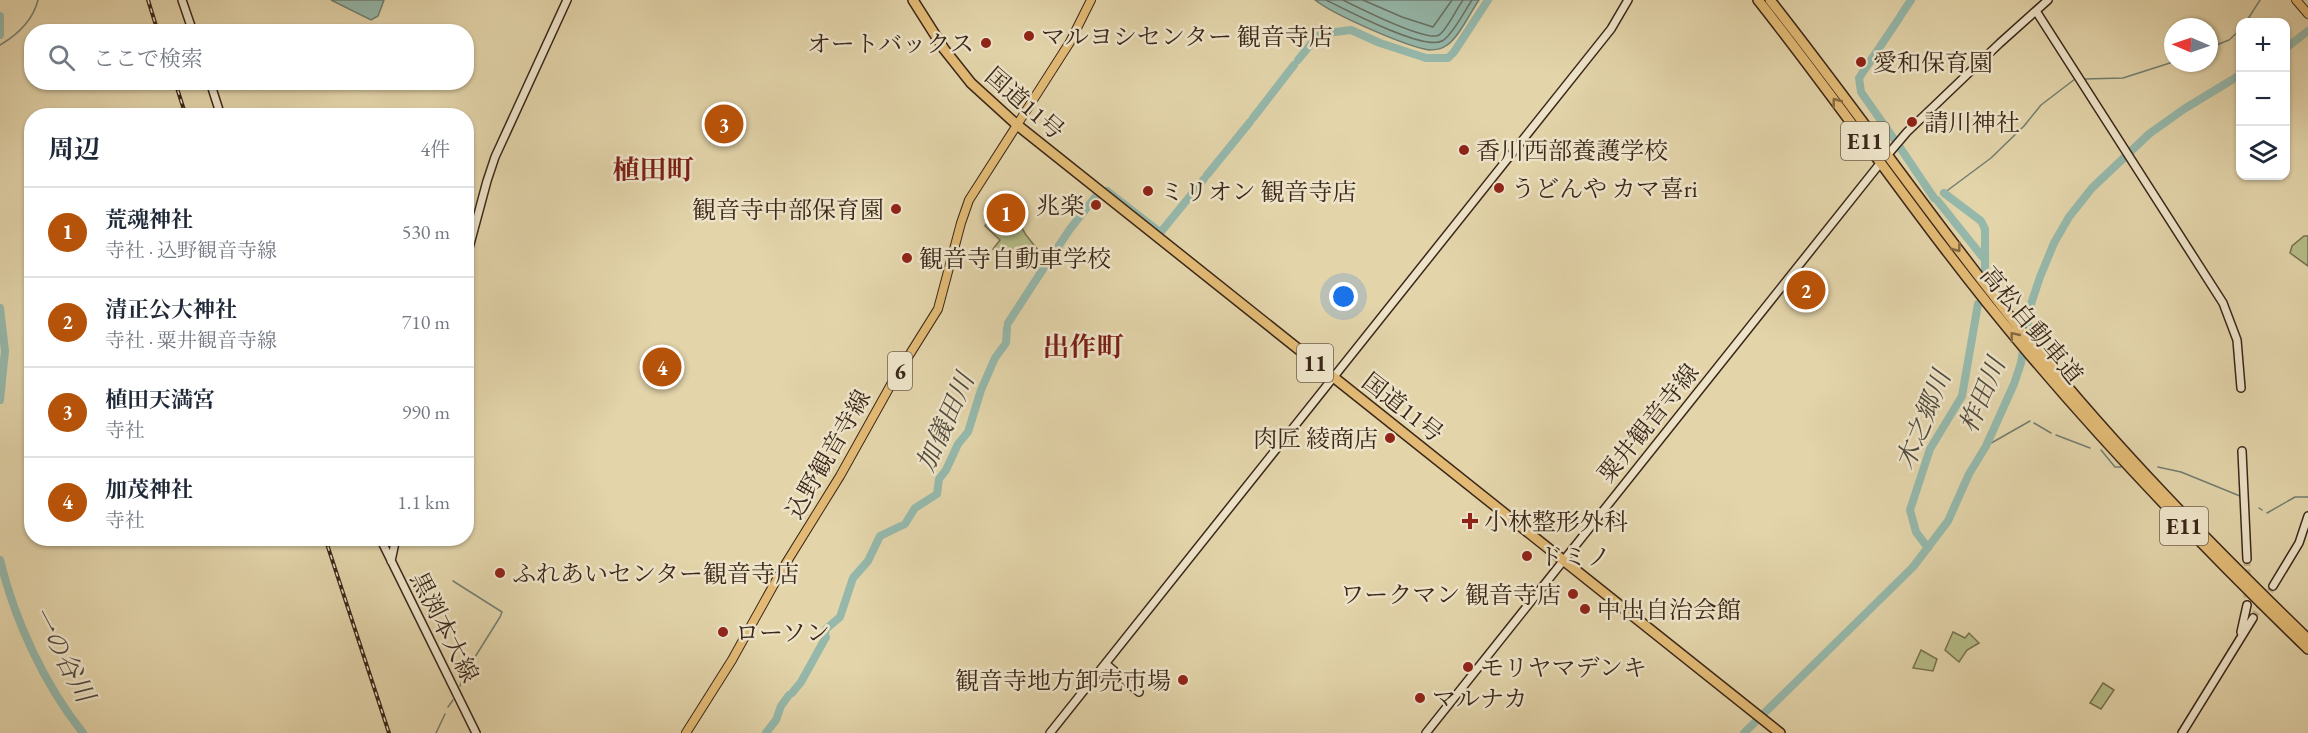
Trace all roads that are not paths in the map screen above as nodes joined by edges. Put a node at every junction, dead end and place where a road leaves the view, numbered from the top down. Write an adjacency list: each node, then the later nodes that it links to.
1 (182, 0): 12 (street)
2 (567, 0): 18 (street)
3 (913, 0): 15 (highway, 国道11号 / 11)
4 (1091, 0): 15 (main road, 込野観音寺線 / 6)
5 (1628, 0): 19 (street)
6 (1758, 0): 21 (highway, 高松自動車道 / E11, one-way to 6)
7 (1770, 0): 21 (highway, 高松自動車道 / E11, one-way to 21)
8 (2048, 0): 10 (street)
9 (2298, 2): 11 (main road)
10 (2036, 11): 16 (street); 20 (street)
11 (2308, 14)
12 (190, 24)
13 (213, 90): 14 (street)
14 (218, 108)
15 (1016, 124): 19 (highway, 国道11号 / 11); 38 (main road, 込野観音寺線 / 6)
16 (1890, 152)
17 (1878, 166): 27 (street, 粟井観音寺線)
18 (474, 230)
19 (1333, 377): 27 (highway, 国道11号 / 11); 35 (street)
20 (2241, 388)
21 (2069, 394): 32 (highway, 高松自動車道 / E11); 34 (highway, 高松自動車道 / E11)
22 (2242, 451): 26 (street)
23 (2308, 516): 29 (street)
24 (384, 546): 28 (street, 黒渕本大線)
25 (394, 546): 28 (street)
26 (2247, 559)
27 (1564, 560): 40 (street, 粟井観音寺線); 41 (highway, 国道11号 / 11)
28 (391, 561): 37 (street, 黒渕本大線)
29 (2273, 586)
30 (2247, 605): 33 (street)
31 (2253, 618): 33 (street)
32 (2308, 639)
33 (2238, 641): 42 (street)
34 (2308, 649)
35 (1106, 663): 36 (street); 39 (street)
36 (1139, 692)
37 (476, 733)
38 (686, 733)
39 (1050, 733)
40 (1426, 733)
41 (1780, 733)
42 (2182, 733)

